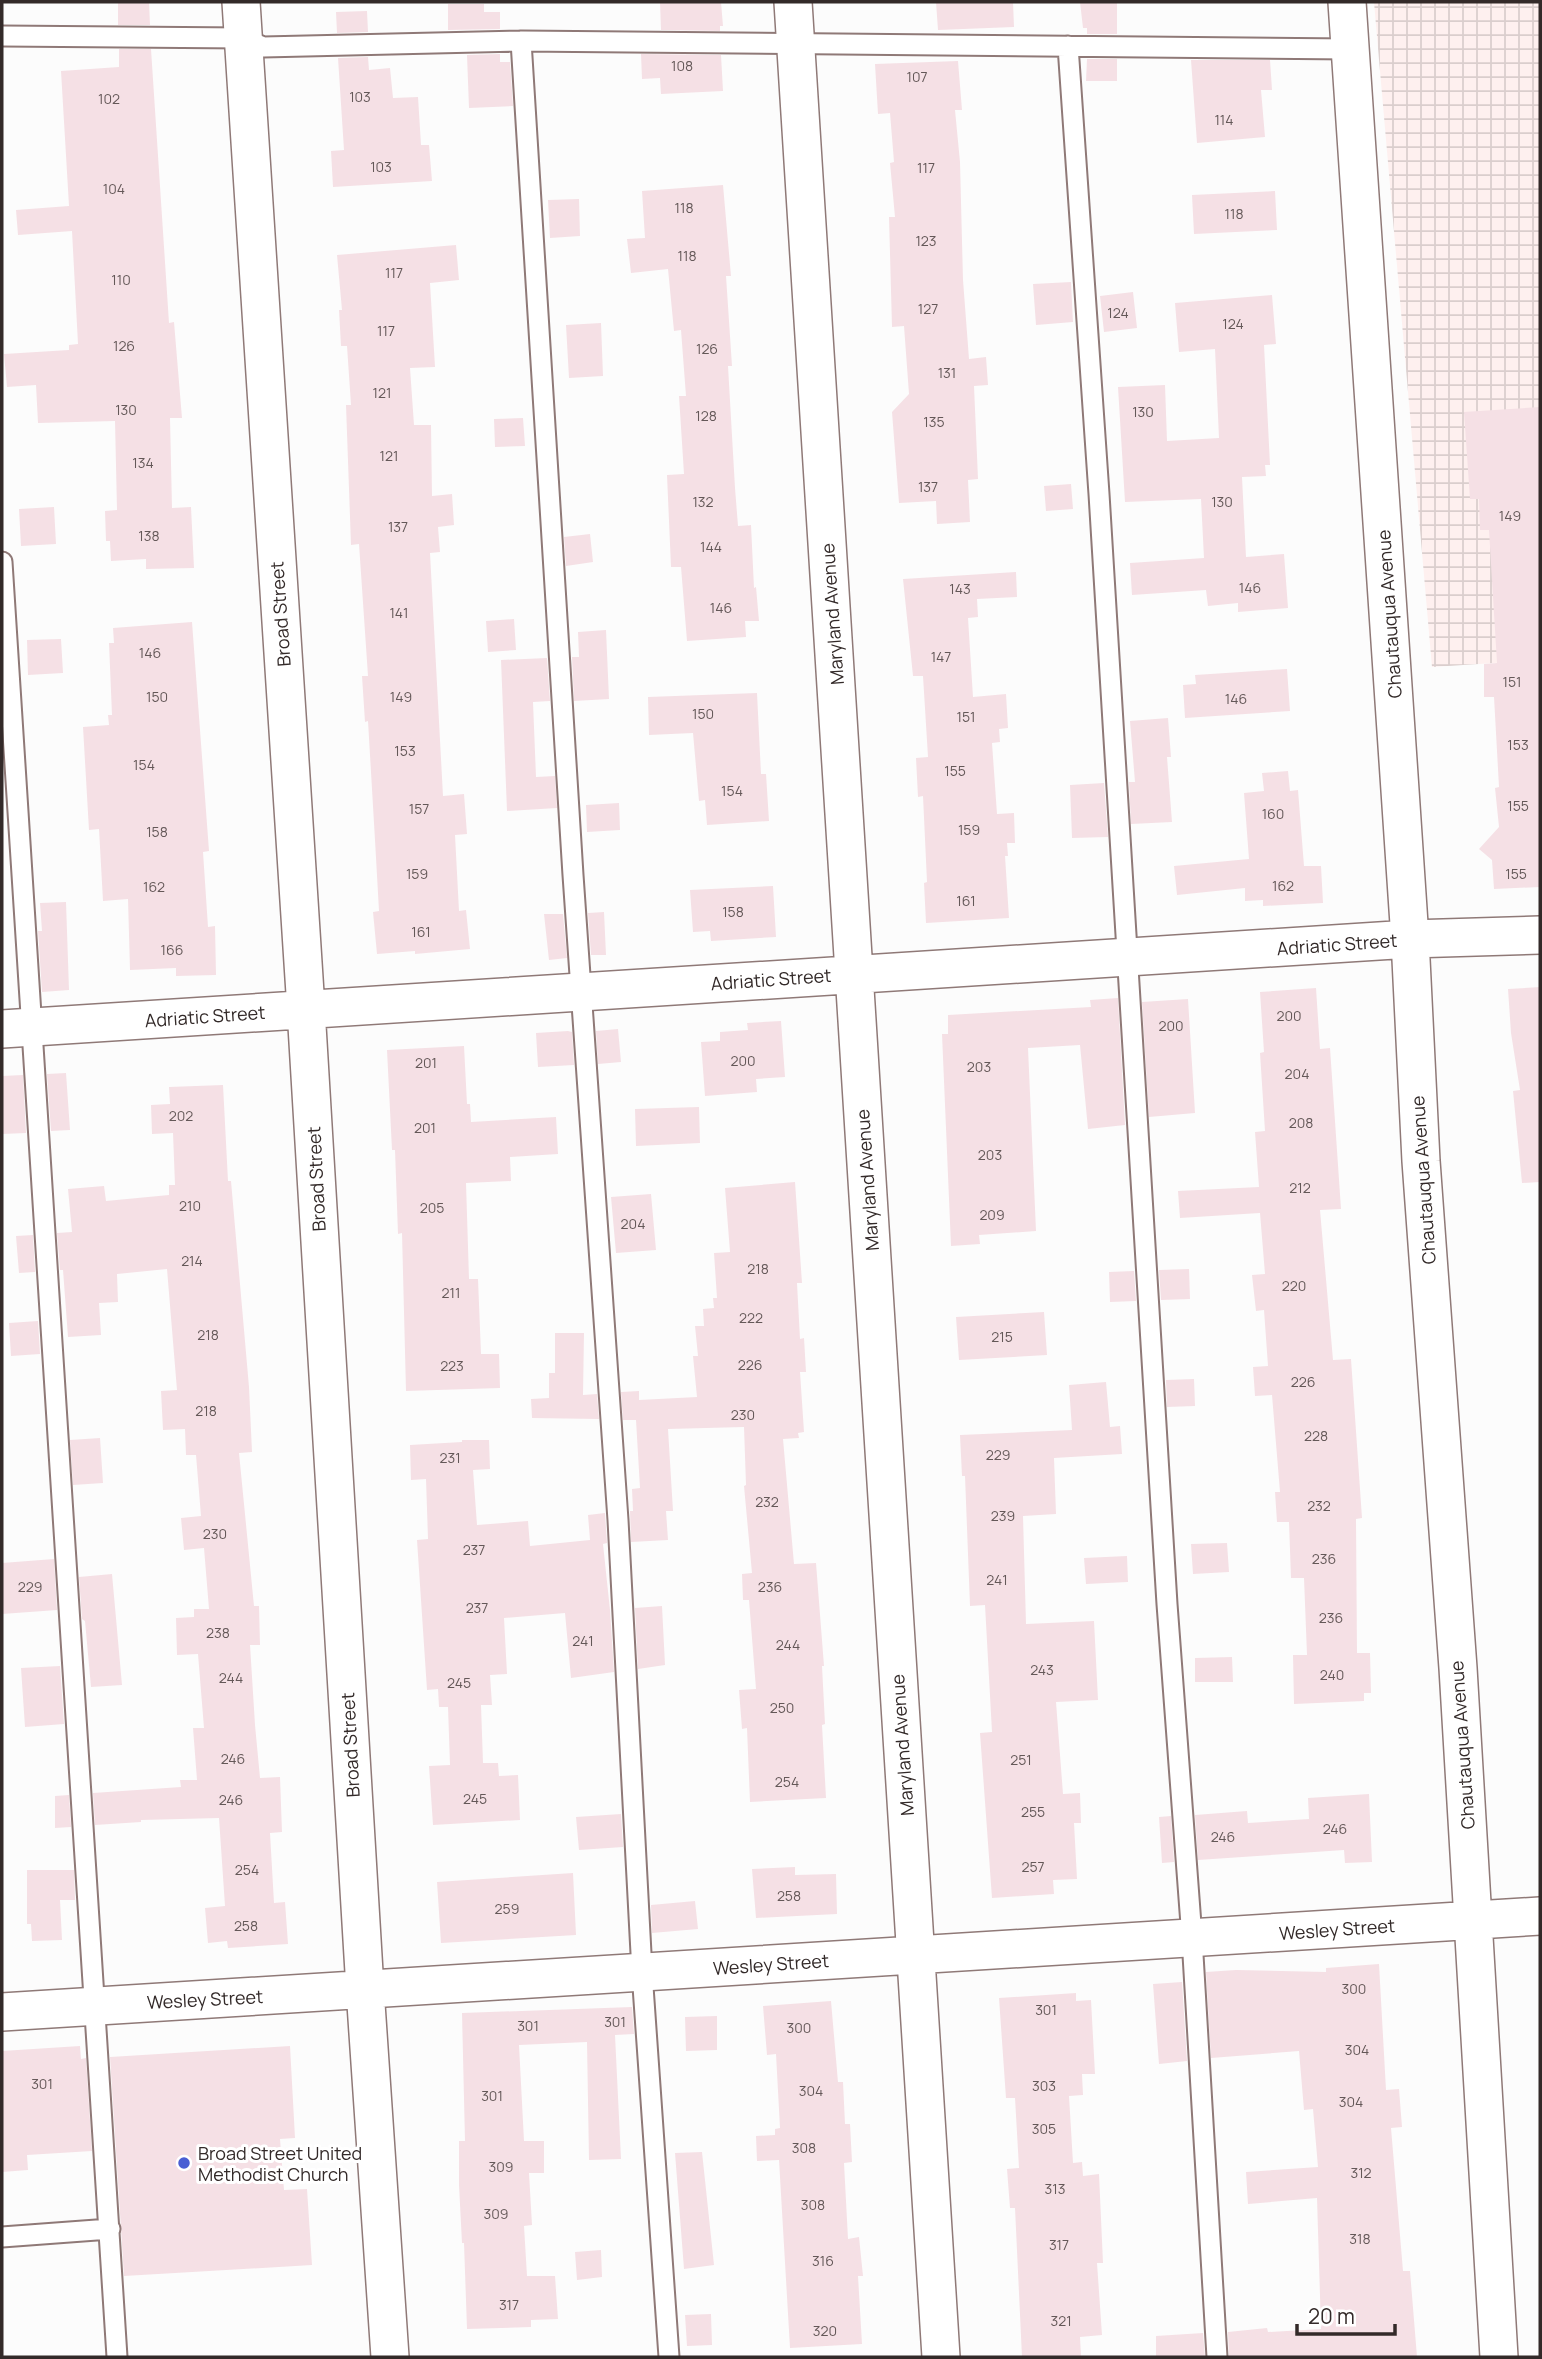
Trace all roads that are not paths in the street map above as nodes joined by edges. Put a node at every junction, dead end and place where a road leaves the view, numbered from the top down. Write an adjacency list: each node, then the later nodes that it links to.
1 (241, 2): 5 (street, Broad Street)
2 (793, 2): 7 (street, Maryland Avenue)
3 (1347, 2): 9 (street, Chautauqua Avenue)
4 (2, 36): 5 (lane)
5 (243, 38): 6 (lane); 16 (street, Broad Street)
6 (521, 41): 7 (lane); 15 (lane)
7 (796, 43): 8 (lane); 14 (street, Maryland Avenue)
8 (1068, 46): 9 (lane); 13 (lane)
9 (1350, 48): 12 (street, Chautauqua Avenue)
10 (2, 562): 17 (lane)
11 (1540, 935): 12 (street, Adriatic Street)
12 (1410, 939): 13 (street, Adriatic Street); 19 (street, Chautauqua Avenue)
13 (1127, 957): 14 (street, Adriatic Street); 20 (lane)
14 (854, 974): 15 (street, Adriatic Street); 21 (street, Maryland Avenue)
15 (581, 992): 16 (street, Adriatic Street); 22 (lane)
16 (306, 1009): 17 (street, Adriatic Street); 23 (street, Broad Street)
17 (17, 1028): 24 (lane)
18 (1540, 1916): 19 (street, Wesley Street)
19 (1474, 1920): 20 (street, Wesley Street); 33 (street, Chautauqua Avenue)
20 (1192, 1938): 21 (street, Wesley Street); 32 (lane)
21 (915, 1955): 22 (street, Wesley Street); 31 (street, Maryland Avenue)
22 (642, 1972): 23 (street, Wesley Street); 30 (lane)
23 (365, 1989): 24 (street, Wesley Street); 29 (street, Broad Street)
24 (96, 2006): 25 (street, Wesley Street); 26 (lane)
25 (2, 2012)
26 (110, 2229): 27 (lane); 28 (lane)
27 (2, 2237)
28 (117, 2357)
29 (390, 2357)
30 (669, 2357)
31 (941, 2357)
32 (1217, 2357)
33 (1499, 2357)

